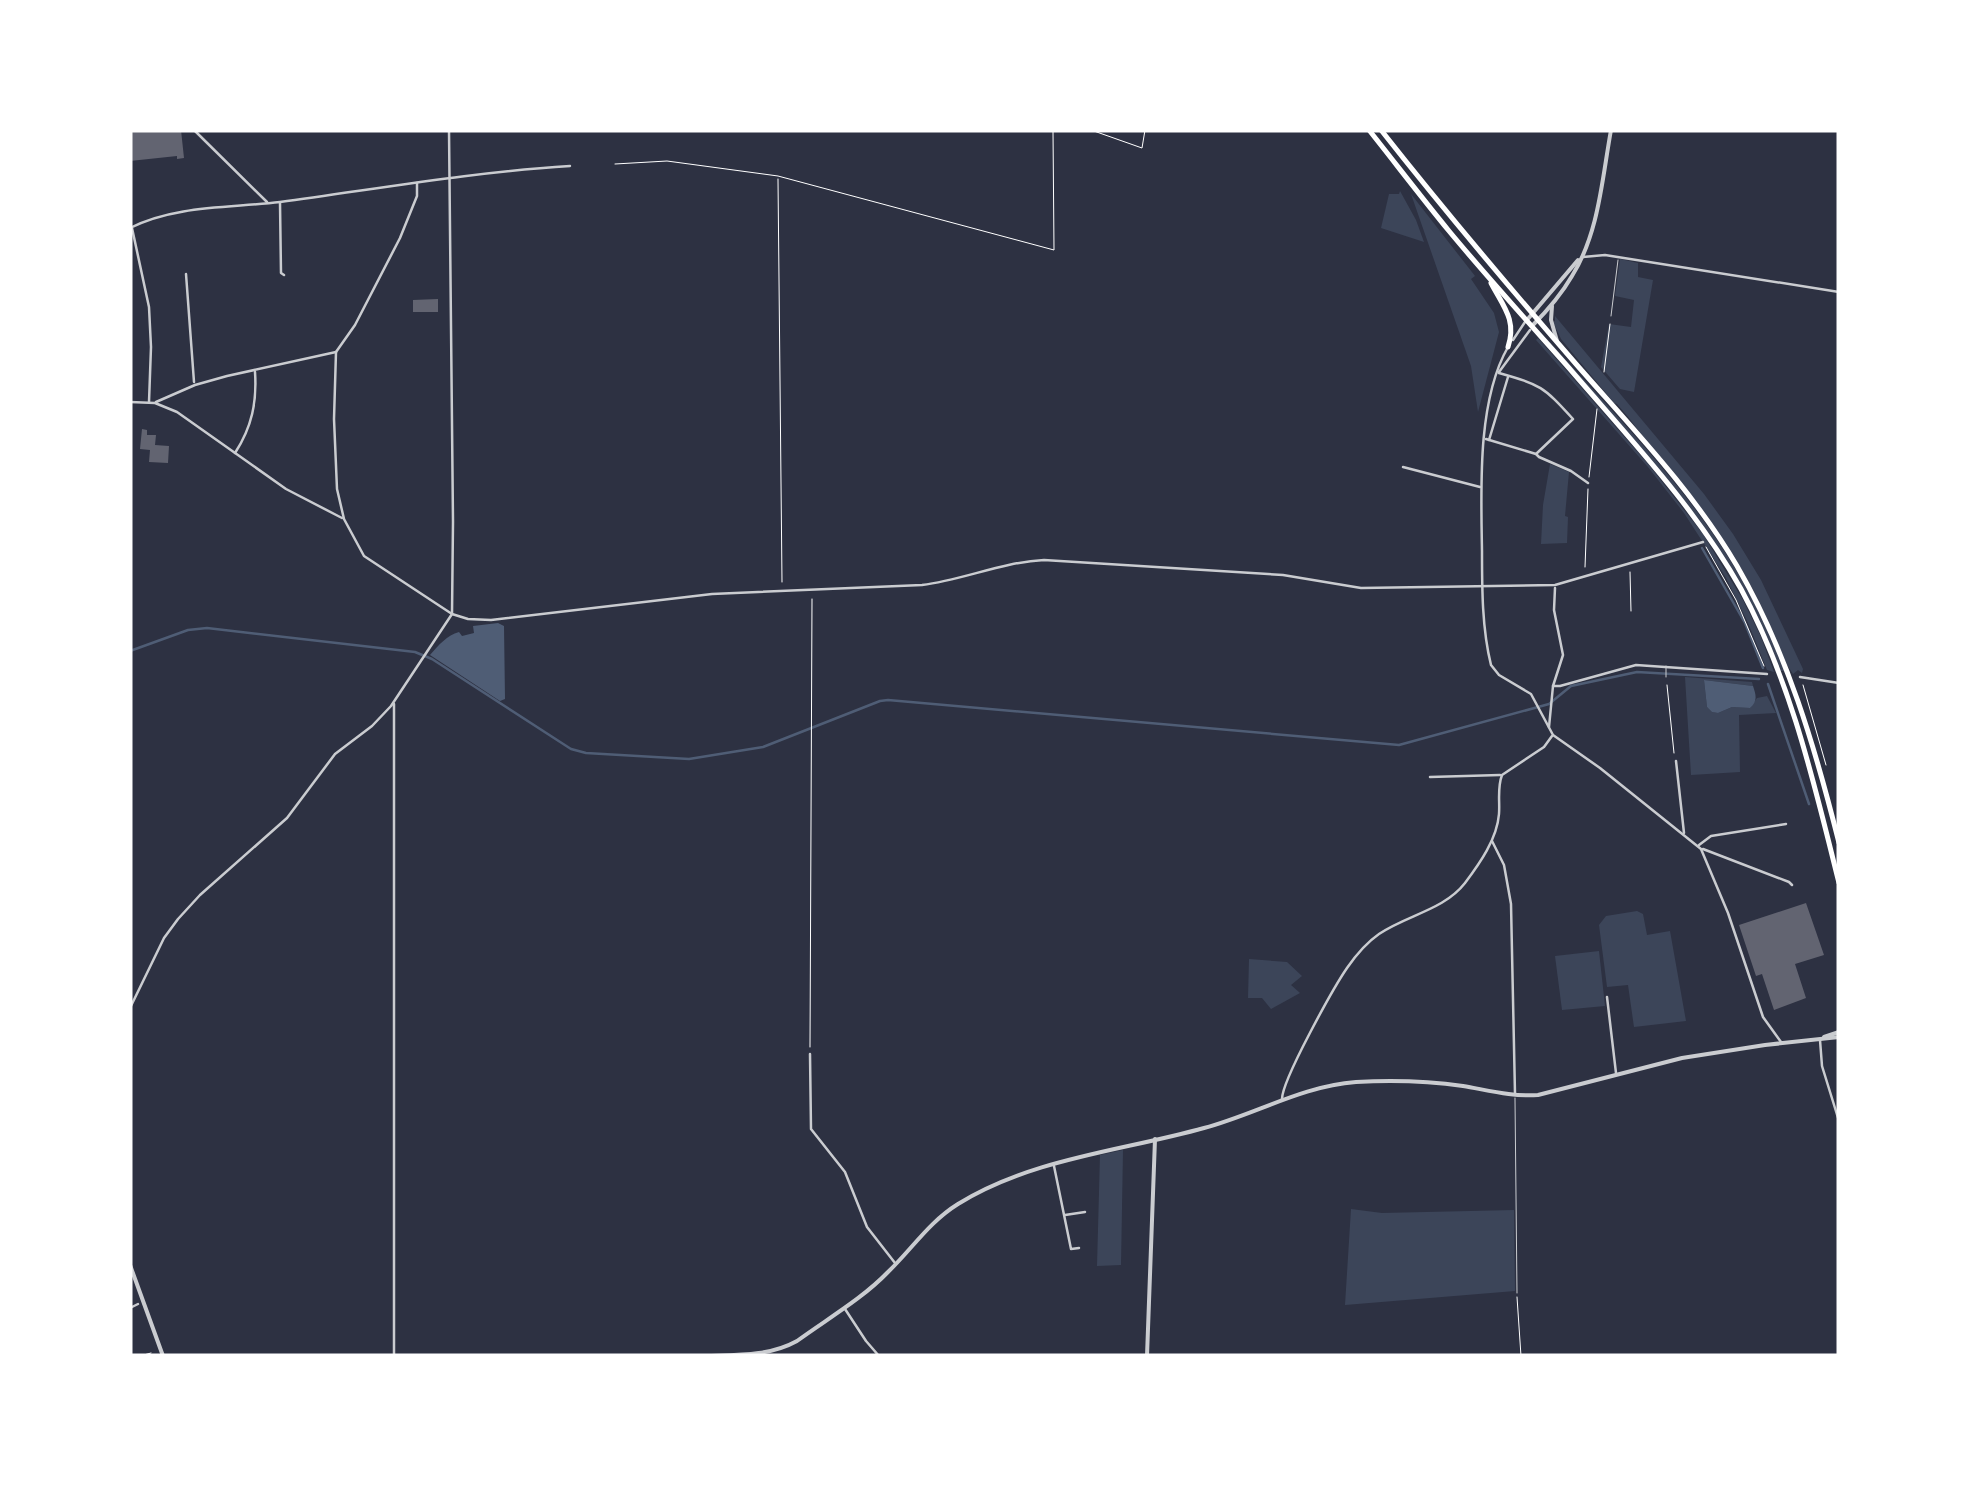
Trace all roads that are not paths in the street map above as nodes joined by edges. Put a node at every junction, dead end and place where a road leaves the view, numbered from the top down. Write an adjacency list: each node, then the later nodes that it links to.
1 (194, 130): 10 (street)
2 (449, 130): 7 (street)
3 (1370, 130): 16 (main road)
4 (1381, 130): 19 (main road)
5 (1610, 130): 12 (street)
6 (570, 166): 7 (street)
7 (450, 178): 8 (street); 43 (street)
8 (417, 182): 9 (street); 25 (street)
9 (280, 202): 10 (street); 15 (street)
10 (268, 204): 11 (street)
11 (131, 227): 31 (street)
12 (1581, 257): 13 (street); 18 (street); 19 (street)
13 (1618, 257): 17 (street); 20 (lane)
14 (186, 274): 29 (street)
15 (284, 276)
16 (1488, 276): 22 (main road); 24 (main road)
17 (1839, 292)
18 (1554, 302): 21 (street); 23 (street)
19 (1532, 313): 21 (main road); 22 (street)
20 (1611, 316)
21 (1538, 320): 22 (street); 23 (main road)
22 (1529, 323): 24 (street); 27 (street); 61 (main road)
23 (1558, 342): 59 (main road)
24 (1508, 347): 27 (street)
25 (336, 352): 26 (street); 39 (street)
26 (254, 370): 29 (street); 34 (street)
27 (1498, 373): 28 (street); 33 (street)
28 (1508, 376): 33 (street); 35 (street)
29 (195, 385): 32 (street)
30 (130, 402): 31 (street)
31 (149, 402): 32 (street)
32 (155, 403): 34 (street)
33 (1487, 439): 35 (street); 38 (street)
34 (235, 453): 39 (street)
35 (1536, 454): 37 (street)
36 (1403, 467): 38 (street)
37 (1588, 484)
38 (1482, 487): 42 (street)
39 (344, 519): 43 (street)
40 (1702, 542): 41 (street)
41 (1555, 585): 42 (street); 49 (street)
42 (1482, 586): 43 (street); 51 (street)
43 (452, 614): 50 (street)
44 (1666, 668): 45 (street); 46 (lane); 49 (street)
45 (1768, 674)
46 (1666, 677)
47 (1800, 677): 48 (street)
48 (1839, 682)
49 (1553, 686): 51 (street)
50 (394, 703): 64 (street); 86 (street)
51 (1548, 728): 52 (street)
52 (1553, 734): 54 (street); 57 (street)
53 (1676, 761): 57 (street)
54 (1502, 776): 55 (street); 58 (street)
55 (1430, 777)
56 (1786, 824): 60 (street)
57 (1684, 833): 60 (street)
58 (1492, 841): 70 (street); 71 (street)
59 (1839, 843)
60 (1699, 847): 62 (street); 67 (street)
61 (1839, 883)
62 (1792, 885)
63 (1606, 997): 69 (street)
64 (130, 1008)
65 (1839, 1034): 66 (street)
66 (1820, 1039): 67 (street); 72 (street)
67 (1782, 1043): 69 (street)
68 (810, 1054): 78 (street)
69 (1616, 1074): 70 (street)
70 (1515, 1095): 71 (street); 80 (lane)
71 (1282, 1099): 73 (street)
72 (1839, 1121)
73 (1154, 1139): 74 (street); 89 (street)
74 (1054, 1164): 76 (street); 78 (street)
75 (1085, 1212): 76 (street)
76 (1064, 1216): 77 (street)
77 (1080, 1248)
78 (896, 1264): 82 (street)
79 (130, 1265): 84 (street)
80 (1517, 1294)
81 (138, 1304): 83 (street)
82 (843, 1307): 85 (street); 88 (street)
83 (130, 1308)
84 (162, 1353)
85 (754, 1355): 87 (street)
86 (394, 1356)
87 (708, 1356)
88 (879, 1356)
89 (1147, 1356)

